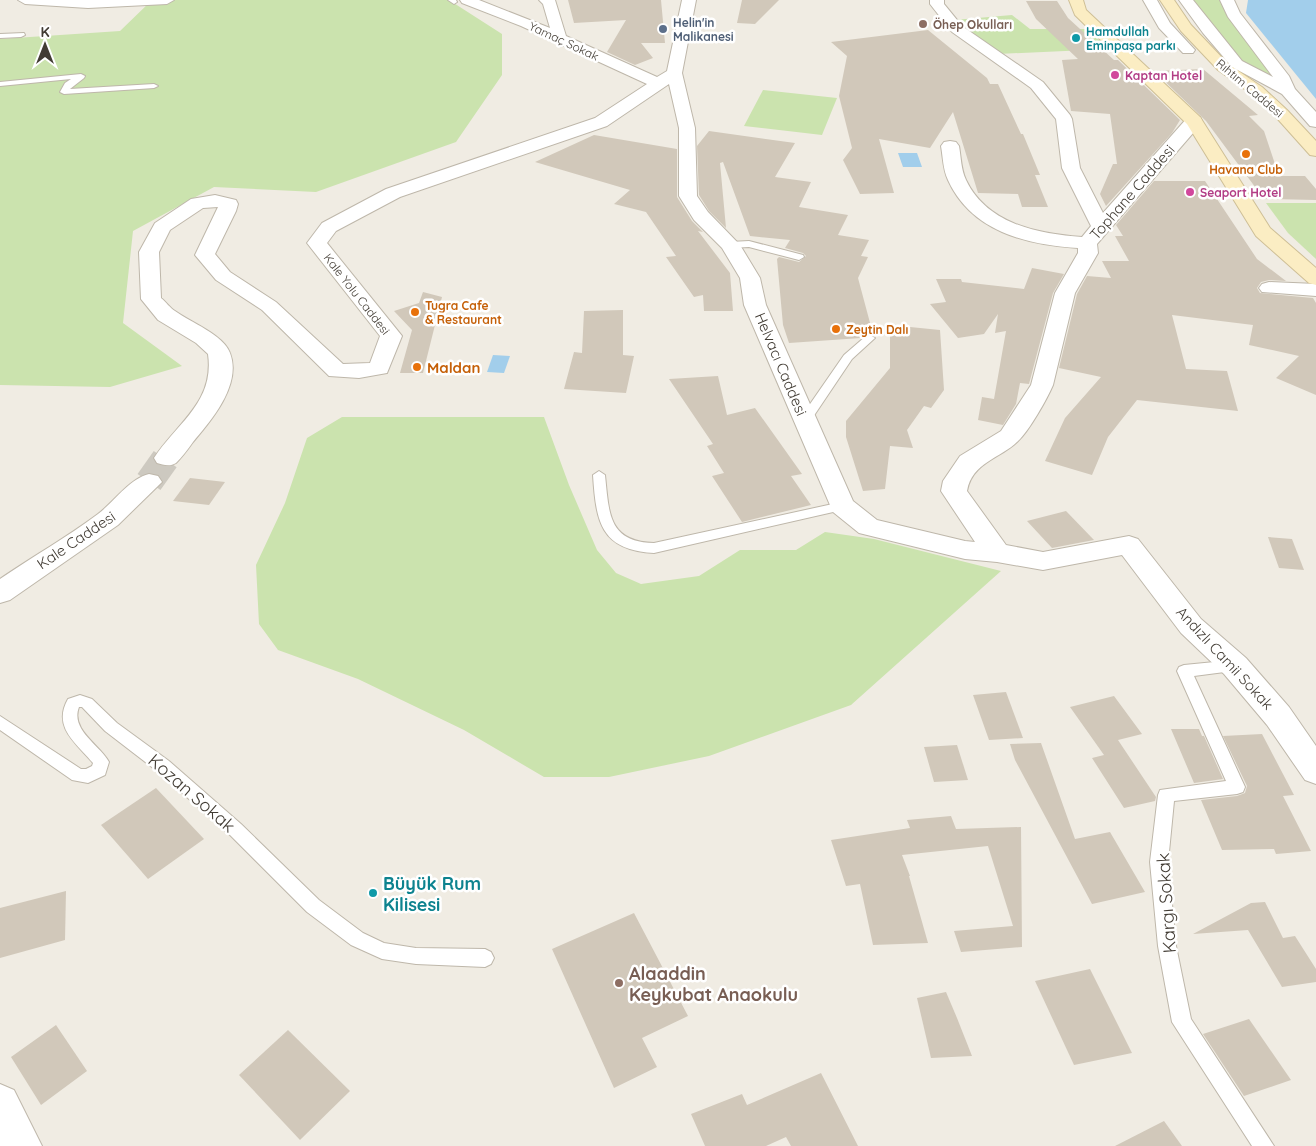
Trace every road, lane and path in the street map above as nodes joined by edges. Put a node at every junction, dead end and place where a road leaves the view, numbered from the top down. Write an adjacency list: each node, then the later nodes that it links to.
1 (25, 0): 2 (street)
2 (167, 0)
3 (546, 0): 14 (street)
4 (689, 0): 16 (street)
5 (937, 0): 24 (street)
6 (1076, 0): 20 (street)
7 (1150, 0): 15 (street)
8 (1167, 0): 23 (street, Rıhtım Caddesi)
9 (1186, 0): 19 (street)
10 (1227, 0): 19 (street)
11 (457, 1): 14 (street, Yamaç Sokak)
12 (21, 35): 13 (lane)
13 (0, 36)
14 (560, 39): 16 (street, Yamaç Sokak)
15 (1188, 50)
16 (667, 79): 26 (street, Helvacı Caddesi); 33 (street, Kale Yolu Caddesi)
17 (0, 84): 18 (lane)
18 (154, 86)
19 (1288, 91): 21 (street)
20 (1194, 121): 24 (street, Tophane Caddesi); 28 (street)
21 (1316, 122)
22 (950, 146): 25 (street)
23 (1316, 152)
24 (1101, 226): 25 (street, Tophane Caddesi)
25 (1087, 243): 37 (street, Tophane Caddesi)
26 (730, 245): 27 (lane); 32 (street, Helvacı Caddesi)
27 (799, 257)
28 (1316, 279)
29 (1269, 288): 30 (street)
30 (1316, 290)
31 (870, 338): 32 (lane)
32 (805, 420): 36 (street, Helvacı Caddesi)
33 (166, 458)
34 (599, 475): 36 (lane)
35 (149, 482): 38 (street, Kale Caddesi)
36 (842, 506): 37 (street, Helvacı Caddesi)
37 (997, 553): 39 (street, Andızlı Camii Sokak)
38 (0, 593)
39 (1235, 666): 41 (street, Andızlı Camii Sokak); 45 (lane, Kargı Sokak)
40 (0, 722): 42 (lane, Kozan Sokak)
41 (1316, 772)
42 (485, 958)
43 (0, 1104): 44 (street)
44 (21, 1146)
45 (1264, 1146)

